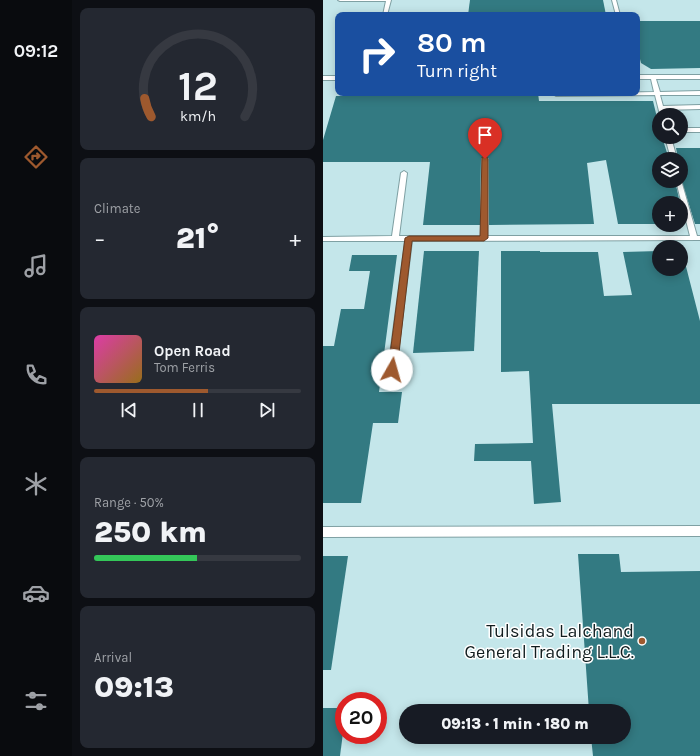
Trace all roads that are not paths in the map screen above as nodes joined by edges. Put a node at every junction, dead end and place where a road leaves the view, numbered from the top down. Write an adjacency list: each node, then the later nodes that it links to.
1 (340, 0): 2 (lane)
2 (389, 0): 4 (lane)
3 (614, 0): 5 (lane)
4 (386, 12)
5 (617, 12)
6 (653, 77): 7 (lane); 10 (lane); 12 (lane)
7 (700, 77)
8 (323, 78): 9 (lane)
9 (335, 78)
10 (640, 78)
11 (640, 93): 12 (lane)
12 (657, 93): 13 (lane); 15 (lane)
13 (700, 93)
14 (700, 107): 15 (lane)
15 (661, 108)
16 (688, 130): 17 (lane)
17 (700, 130)
18 (485, 159): 23 (lane)
19 (404, 173): 21 (lane)
20 (681, 188): 24 (lane)
21 (395, 238): 22 (lane); 25 (lane)
22 (409, 238): 23 (lane); 26 (lane)
23 (484, 238): 24 (lane)
24 (697, 238)
25 (323, 239)
26 (392, 370)
27 (700, 531): 28 (lane)
28 (323, 532)

